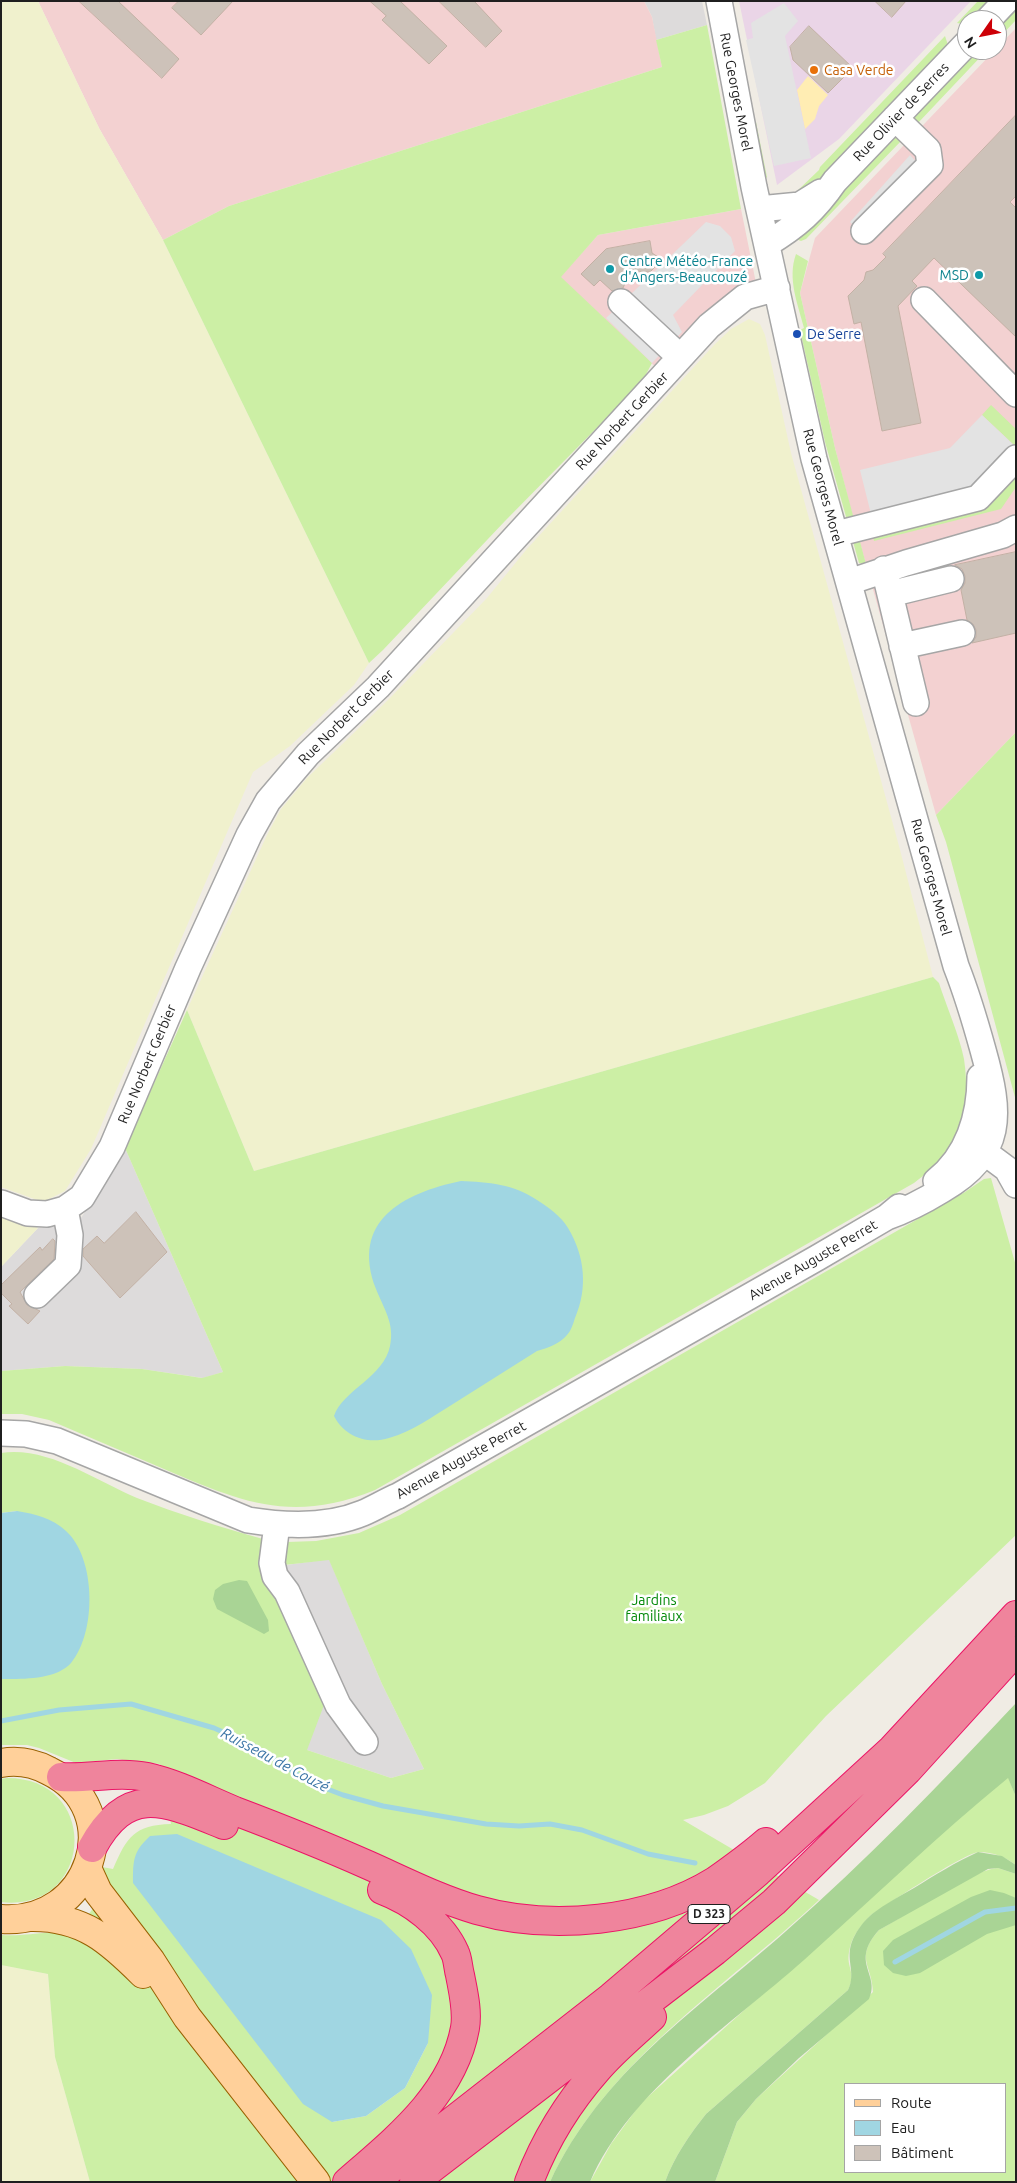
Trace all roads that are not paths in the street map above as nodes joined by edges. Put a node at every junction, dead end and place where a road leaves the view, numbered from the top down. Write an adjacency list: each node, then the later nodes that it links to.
1 (719, 1): 5 (street, Rue Georges Morel)
2 (957, 53): 3 (street, Rue Olivier de Serres)
3 (895, 118): 4 (street, Rue Olivier de Serres); 6 (street)
4 (835, 182): 5 (street, Rue Olivier de Serres); 7 (street, Rue Olivier de Serres)
5 (759, 209): 7 (street, Rue Georges Morel)
6 (864, 231)
7 (767, 244): 8 (street, Rue Georges Morel)
8 (777, 288): 11 (street, Rue Norbert Gerbier); 15 (street, Rue Georges Morel)
9 (924, 300): 12 (street)
10 (621, 302): 11 (street)
11 (680, 358): 26 (street, Rue Norbert Gerbier)
12 (1016, 394)
13 (1016, 458): 15 (street)
14 (1016, 528): 16 (street)
15 (836, 534): 18 (street, Rue Georges Morel)
16 (884, 569): 18 (street); 19 (street)
17 (951, 579): 19 (street)
18 (849, 582): 23 (street, Rue Georges Morel)
19 (890, 594): 21 (street)
20 (962, 633): 21 (street)
21 (902, 646): 22 (street)
22 (916, 704)
23 (976, 1146): 24 (street); 29 (street, Avenue Auguste Perret)
24 (1016, 1185)
25 (1, 1203): 26 (street, Rue Norbert Gerbier)
26 (65, 1209): 27 (street)
27 (37, 1295)
28 (1, 1432): 29 (street, Avenue Auguste Perret)
29 (277, 1524): 32 (street)
30 (1016, 1615): 35 (highway, D 323)
31 (1016, 1651): 39 (highway, D 323)
32 (365, 1742)
33 (1, 1763): 34 (main road)
34 (61, 1777): 35 (highway); 36 (main road)
35 (851, 1788): 43 (highway, D 323)
36 (89, 1858): 37 (main road); 40 (main road); 42 (highway)
37 (33, 1917): 38 (main road); 40 (main road)
38 (1, 1919)
39 (715, 1951): 44 (highway, D 323); 45 (highway)
40 (187, 2017): 41 (main road)
41 (309, 2172)
42 (347, 2182)
43 (374, 2182)
44 (414, 2182)
45 (529, 2182)

